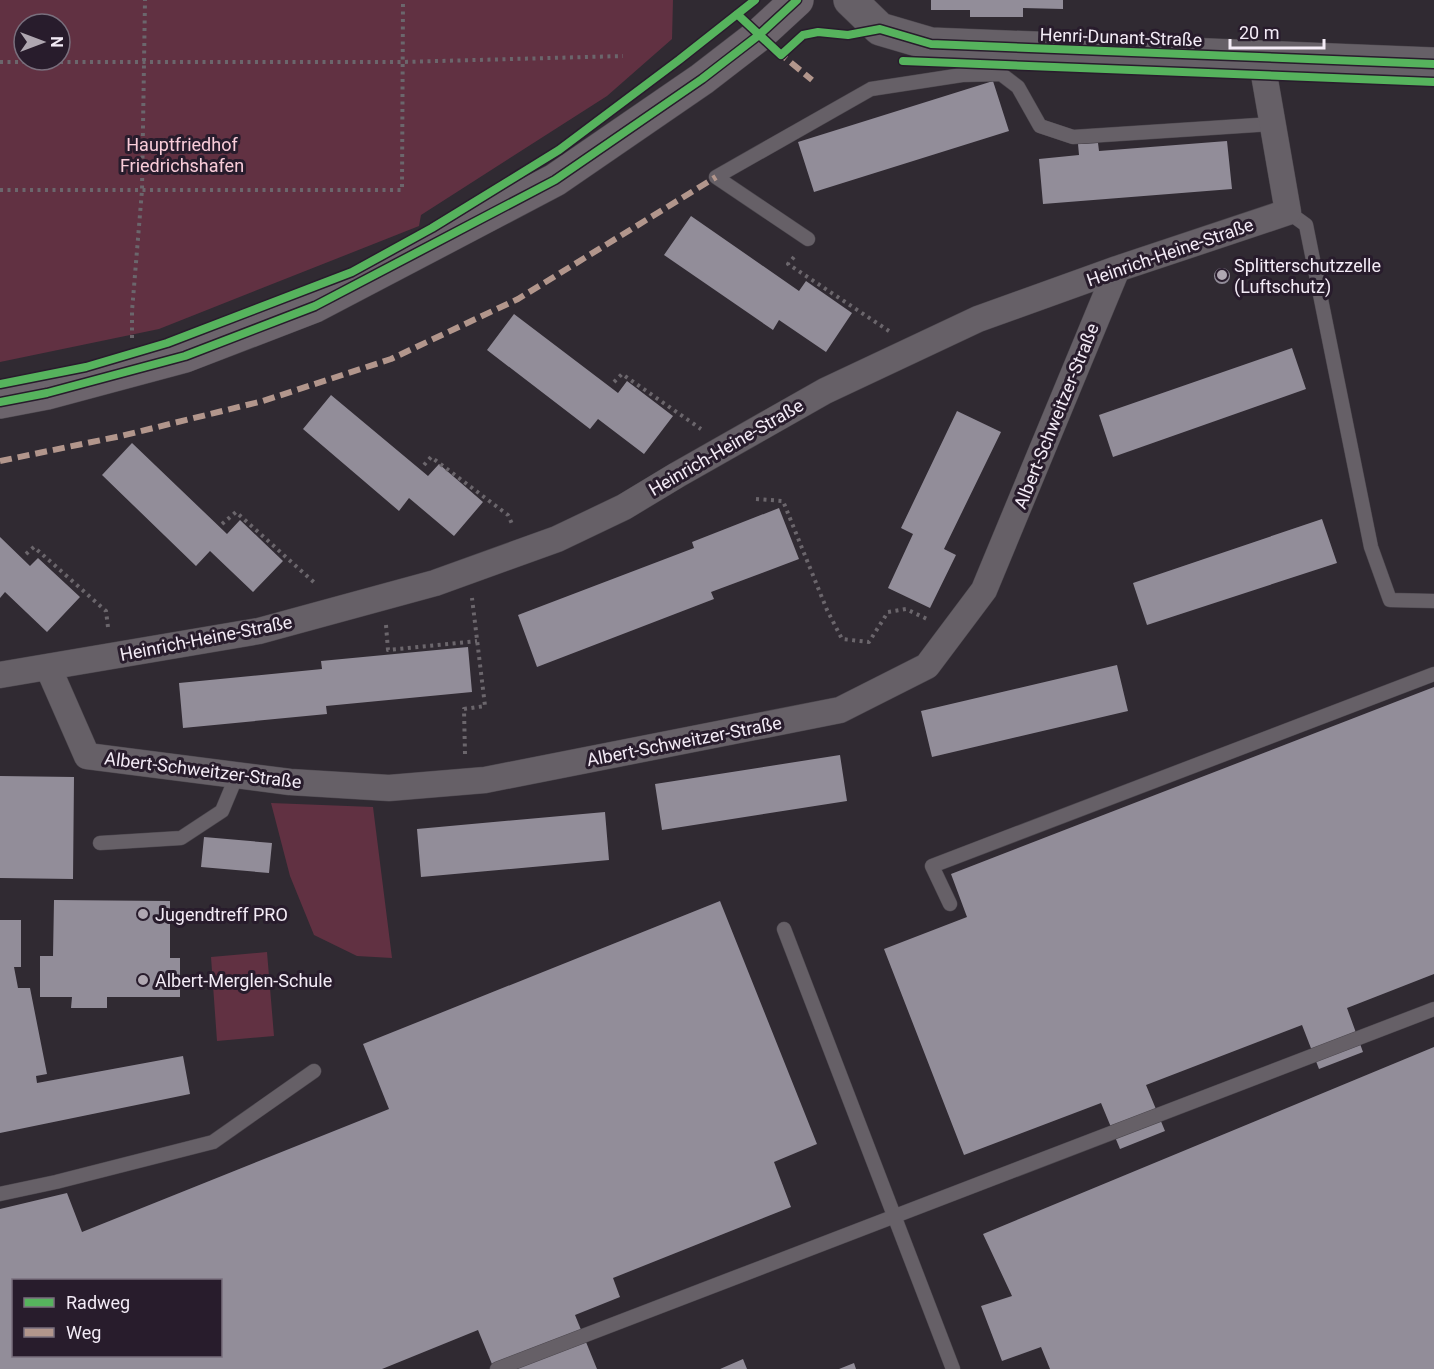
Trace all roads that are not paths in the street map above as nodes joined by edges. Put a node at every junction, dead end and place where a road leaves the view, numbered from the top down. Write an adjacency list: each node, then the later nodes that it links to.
1 (797, 0): 9 (main road)
2 (849, 0): 3 (street, Henri-Dunant-Straße)
3 (1261, 57): 4 (street, Henri-Dunant-Straße); 5 (street)
4 (1434, 64)
5 (1272, 124): 6 (street); 7 (lane)
6 (1288, 212): 8 (street, Heinrich-Heine-Straße); 10 (lane)
7 (808, 239)
8 (1117, 268): 11 (street, Heinrich-Heine-Straße); 14 (street, Albert-Schweitzer-Straße)
9 (0, 402)
10 (1434, 601)
11 (48, 667): 13 (street, Heinrich-Heine-Straße); 14 (street, Albert-Schweitzer-Straße)
12 (1434, 674): 16 (lane)
13 (0, 675)
14 (237, 775): 15 (lane)
15 (100, 843)
16 (950, 904)
17 (784, 930): 21 (lane)
18 (1434, 1010): 21 (lane)
19 (314, 1071): 20 (lane)
20 (0, 1194)
21 (894, 1216): 22 (lane); 23 (lane)
22 (497, 1369)
23 (953, 1369)

